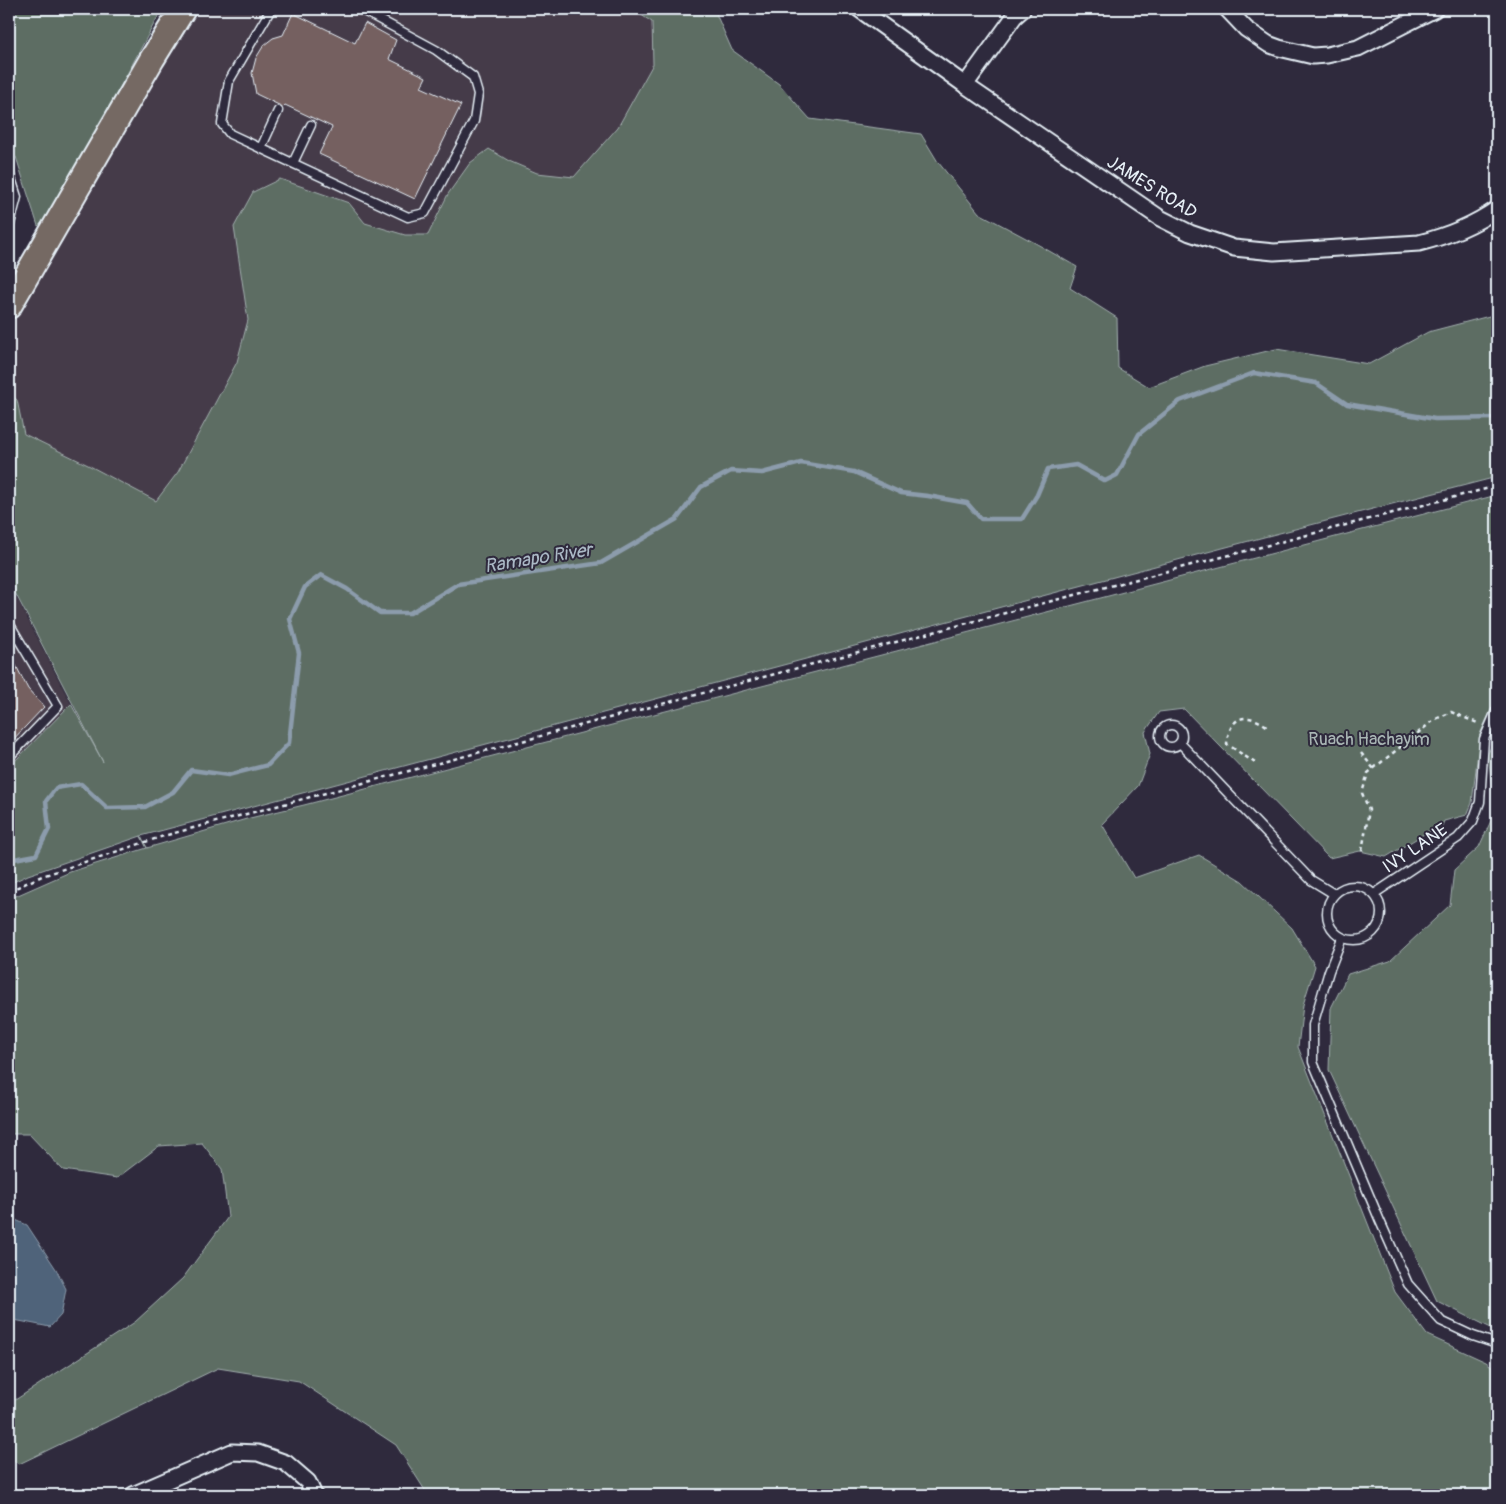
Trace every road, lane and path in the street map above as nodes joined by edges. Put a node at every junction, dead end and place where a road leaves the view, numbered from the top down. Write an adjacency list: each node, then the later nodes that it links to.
1 (183, 9): 16 (main road)
2 (271, 9): 11 (lane)
3 (360, 9): 12 (lane)
4 (859, 9): 8 (street, JAMES ROAD)
5 (1023, 9): 8 (street)
6 (1228, 9): 7 (street)
7 (1435, 9)
8 (965, 84): 14 (street, JAMES ROAD)
9 (278, 111): 11 (lane)
10 (310, 125): 12 (lane)
11 (261, 148): 12 (lane)
12 (292, 163)
13 (9, 172): 15 (lane)
14 (1497, 209)
15 (9, 228)
16 (9, 306)
17 (1497, 486): 30 (path)
18 (9, 623): 26 (lane)
19 (1497, 709): 21 (lane, IVY LANE)
20 (1270, 728): 27 (path)
21 (1488, 728): 22 (path); 32 (lane, IVY LANE)
22 (1414, 736): 24 (path); 28 (path)
23 (1180, 743): 31 (lane)
24 (1420, 745)
25 (1361, 753): 28 (path)
26 (9, 757)
27 (1254, 763)
28 (1374, 768): 29 (path)
29 (1362, 851)
30 (9, 891)
31 (1334, 894): 32 (lane); 33 (lane)
32 (1374, 894): 33 (lane)
33 (1342, 938): 34 (lane)
34 (1497, 1344)
35 (133, 1495): 36 (street)
36 (314, 1495)

